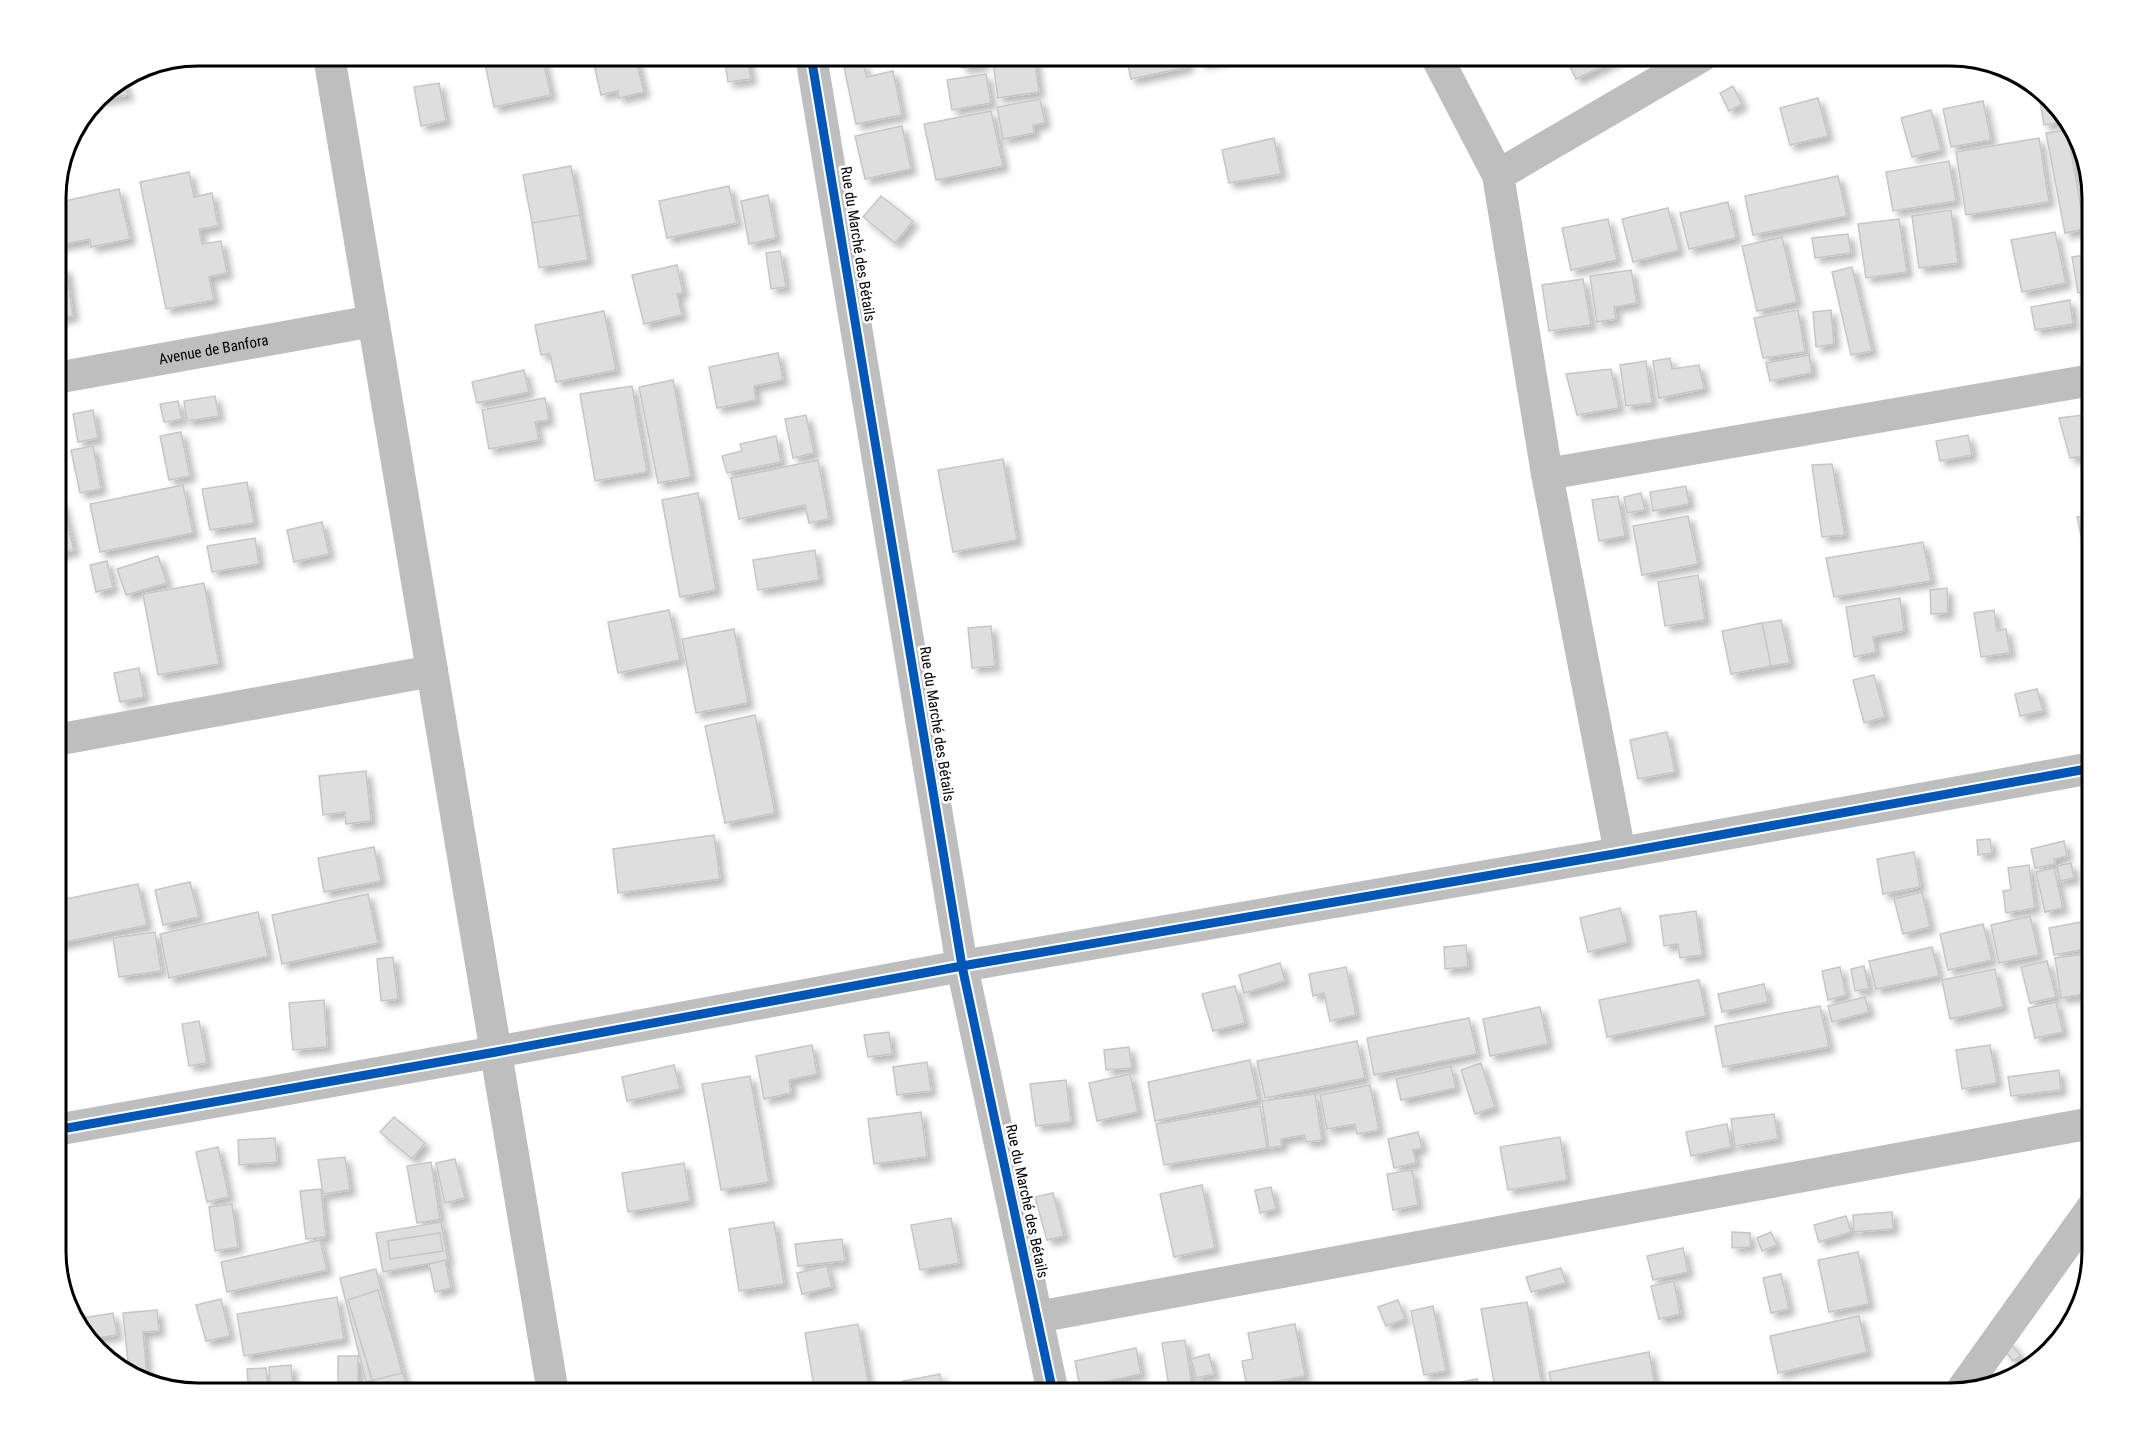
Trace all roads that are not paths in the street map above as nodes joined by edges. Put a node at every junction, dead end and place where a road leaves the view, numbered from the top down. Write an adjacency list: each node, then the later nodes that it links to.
1 (331, 66): 6 (street)
2 (813, 66): 14 (street, Rue du Marché des Bétails)
3 (1441, 66): 5 (street)
4 (1685, 66): 5 (street)
5 (1498, 175): 9 (street)
6 (374, 321): 7 (street, Avenue de Banfora); 10 (street)
7 (66, 376)
8 (2082, 382): 9 (street)
9 (1547, 474): 13 (street)
10 (432, 671): 11 (street); 15 (street)
11 (66, 738)
12 (2082, 770): 13 (street)
13 (1620, 853): 14 (street)
14 (962, 966): 15 (street); 19 (street, Rue du Marché des Bétails)
15 (496, 1052): 17 (street); 21 (street)
16 (2082, 1125): 19 (street)
17 (66, 1128)
18 (2082, 1222): 20 (street)
19 (1037, 1317): 22 (street, Rue du Marché des Bétails)
20 (1968, 1382)
21 (552, 1383)
22 (1051, 1383)

